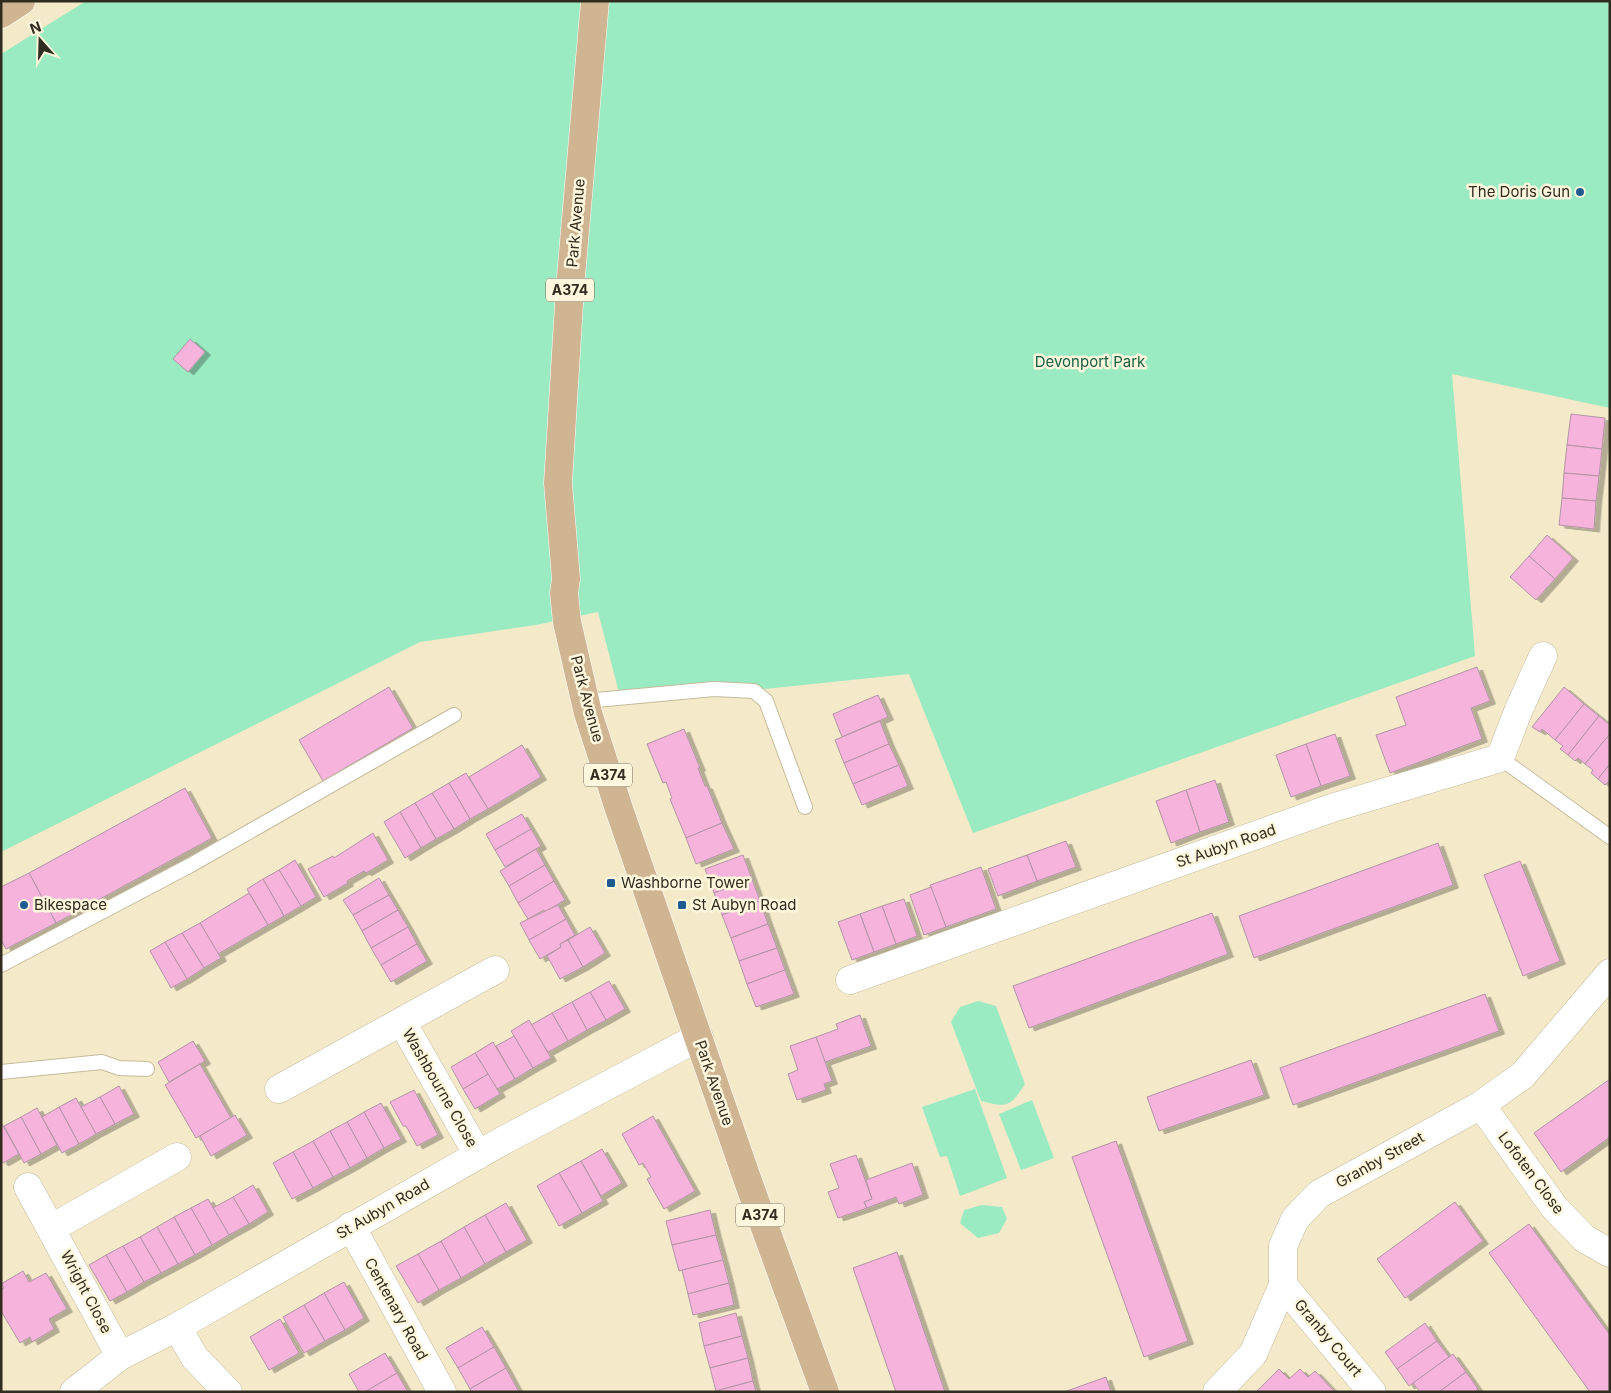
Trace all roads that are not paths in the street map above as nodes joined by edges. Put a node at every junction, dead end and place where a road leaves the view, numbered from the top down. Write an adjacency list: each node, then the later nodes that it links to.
1 (21, 1): 3 (main road)
2 (595, 1): 5 (main road, Park Avenue / A374)
3 (1, 14)
4 (1543, 656): 7 (street)
5 (585, 701): 8 (lane); 15 (main road, Park Avenue / A374)
6 (454, 715): 10 (lane)
7 (1500, 758): 9 (lane); 13 (street, St Aubyn Road)
8 (805, 808)
9 (1610, 837)
10 (1, 965)
11 (495, 970): 14 (street, Washbourne Close)
12 (1609, 975): 19 (street, Granby Street)
13 (850, 980)
14 (402, 1022): 18 (street, Washbourne Close); 20 (street, Washbourne Close)
15 (698, 1037): 20 (street, St Aubyn Road); 32 (main road, Park Avenue / A374)
16 (147, 1068): 17 (lane)
17 (1, 1072)
18 (279, 1089)
19 (1481, 1105): 25 (street, Lofoten Close); 26 (street, Granby Street)
20 (478, 1155): 23 (street, St Aubyn Road)
21 (177, 1157): 24 (street)
22 (28, 1186): 24 (street, Wright Close)
23 (351, 1226): 27 (street, St Aubyn Road); 31 (street, Centenary Road)
24 (52, 1228): 28 (street, Wright Close)
25 (1610, 1253)
26 (1283, 1285): 33 (street, Granby Street); 34 (street, Granby Court)
27 (177, 1326): 28 (street, St Aubyn Road); 30 (street)
28 (120, 1356): 29 (street, St Aubyn Road)
29 (74, 1392)
30 (228, 1392)
31 (442, 1392)
32 (824, 1392)
33 (1217, 1392)
34 (1372, 1392)

